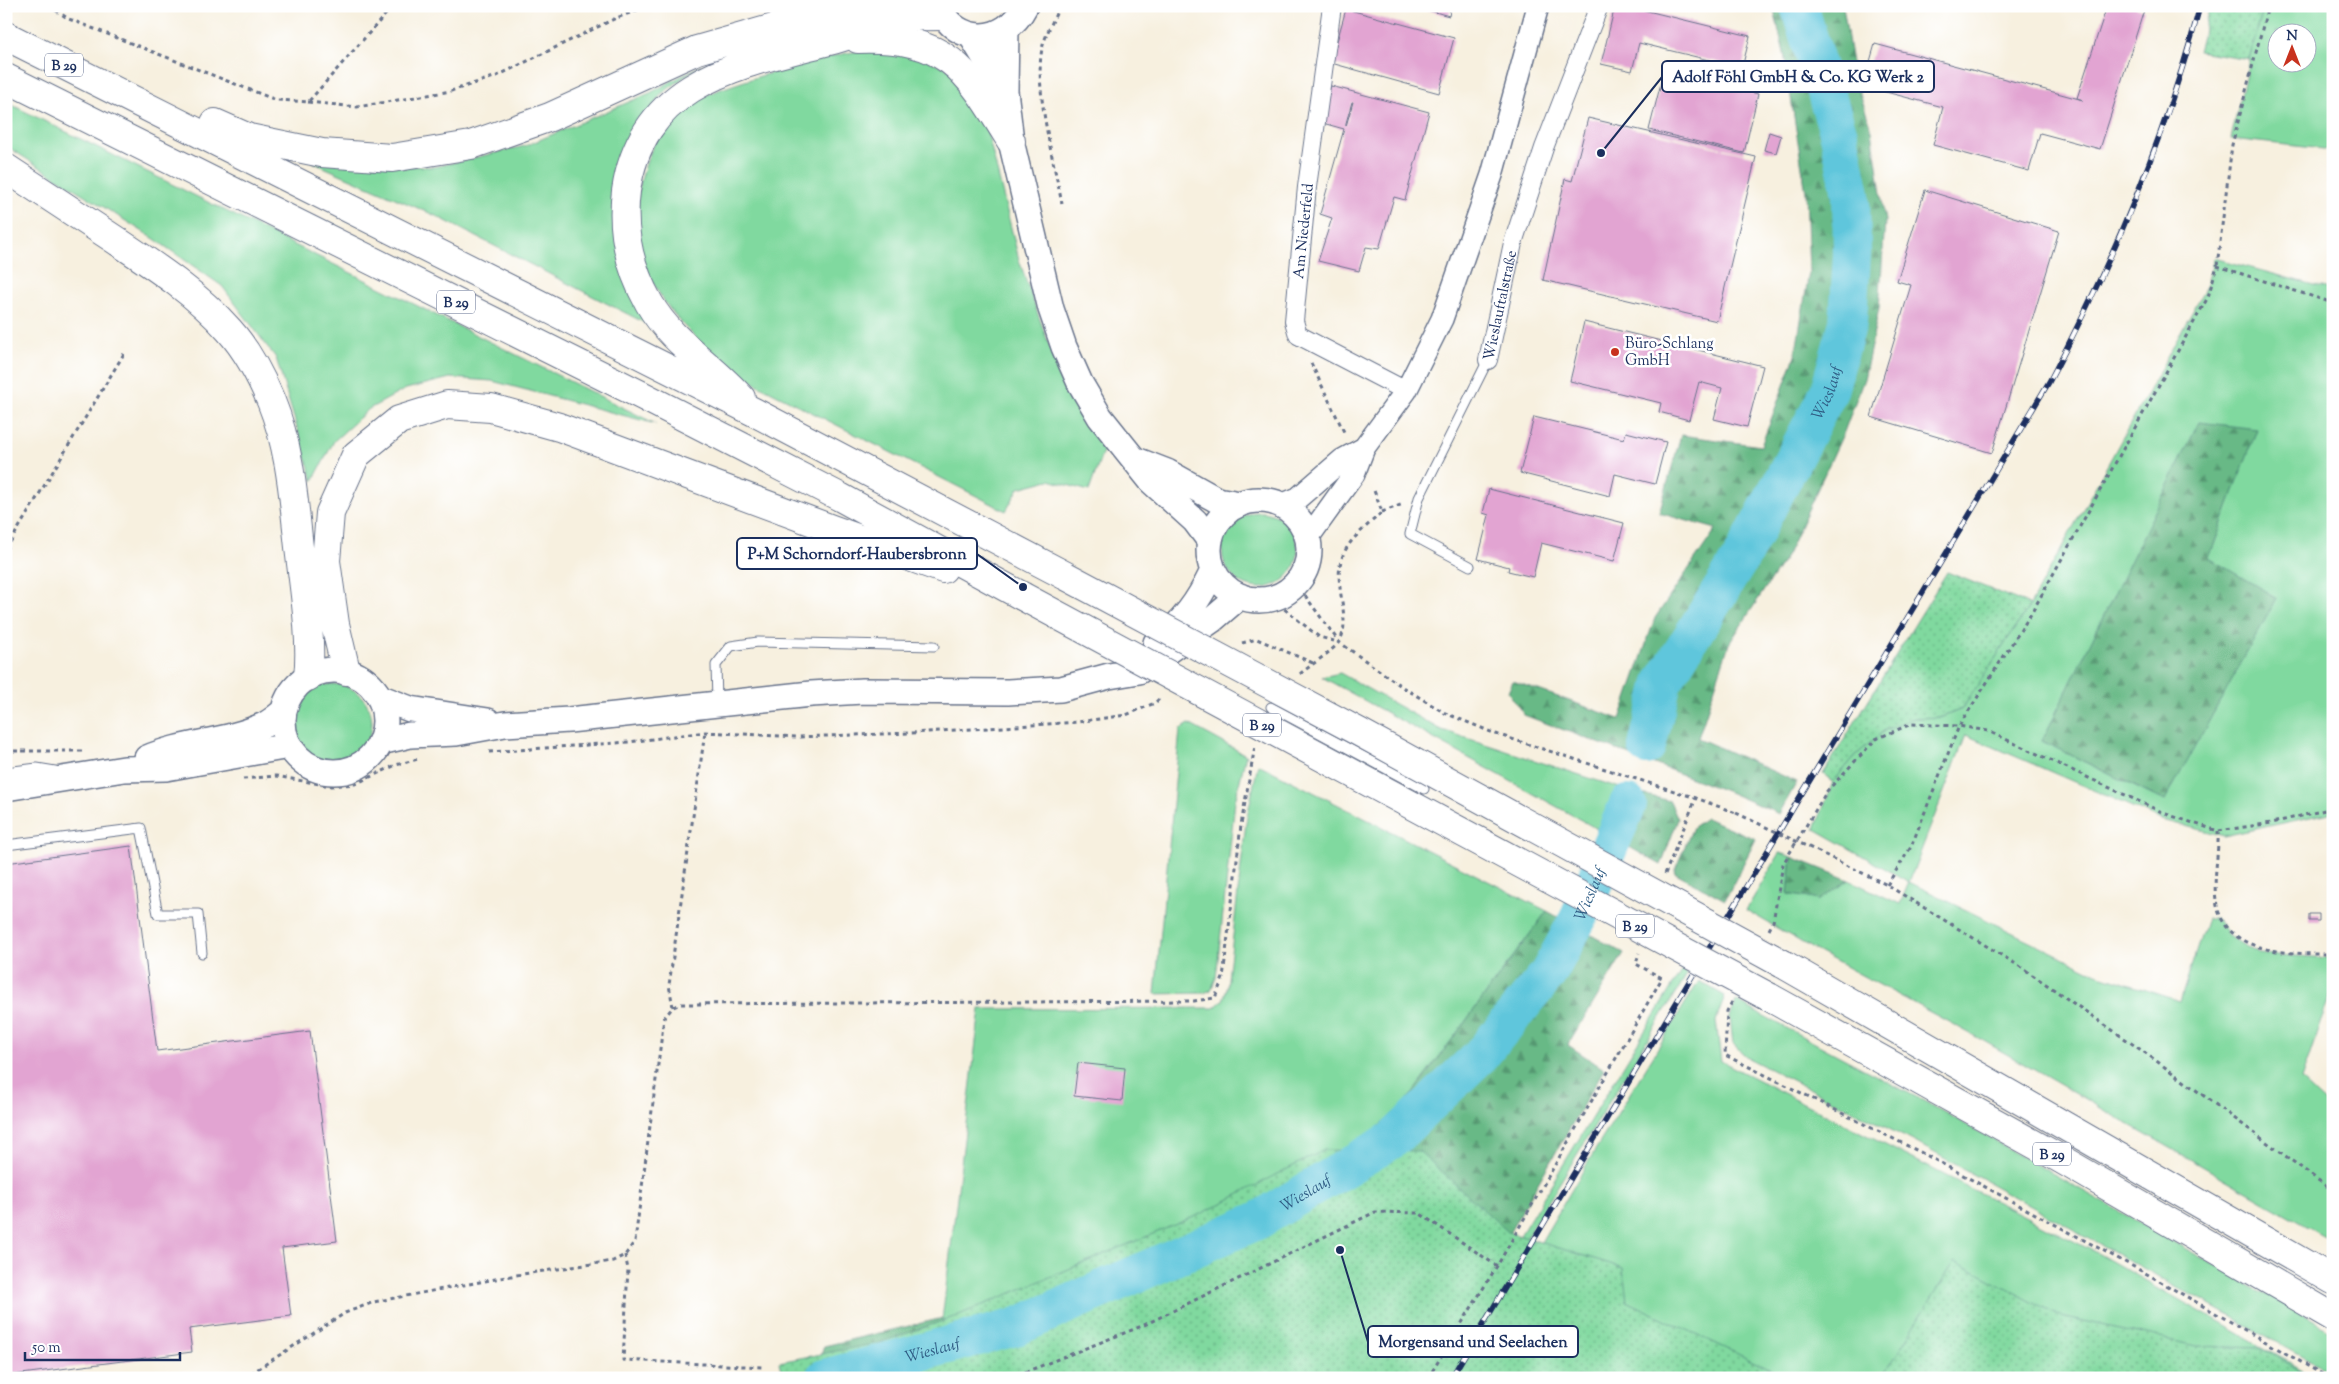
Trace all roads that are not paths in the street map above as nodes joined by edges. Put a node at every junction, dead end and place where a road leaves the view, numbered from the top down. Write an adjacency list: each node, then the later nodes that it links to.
1 (868, 6): 7 (highway)
2 (1025, 6): 8 (main road)
3 (1332, 6): 17 (street, Am Niederfeld)
4 (1538, 6): 17 (street)
5 (1599, 6): 16 (street, Wieslauftalstraße)
6 (940, 11): 7 (highway); 9 (main road)
7 (838, 20): 13 (highway); 14 (highway); 18 (highway)
8 (1006, 29): 9 (main road); 12 (main road)
9 (971, 35): 12 (main road)
10 (6, 36): 13 (highway, B 29)
11 (6, 78): 27 (highway, B 29)
12 (1005, 91): 14 (main road)
13 (121, 95): 18 (highway, B 29)
14 (1012, 140): 20 (main road)
15 (6, 168): 32 (highway)
16 (1488, 360): 25 (lane, Wieslauftalstraße)
17 (1406, 391): 19 (street)
18 (754, 412): 47 (highway, B 29, bridge)
19 (1364, 448): 22 (street); 23 (street)
20 (1134, 459): 21 (main road); 24 (main road)
21 (1240, 504): 22 (main road); 24 (main road)
22 (1282, 505): 23 (main road)
23 (1308, 538): 28 (main road)
24 (1210, 541): 26 (main road)
25 (1470, 566)
26 (1213, 571): 28 (main road); 31 (main road)
27 (1022, 596): 30 (highway); 48 (highway, B 29, bridge)
28 (1240, 596): 31 (main road)
29 (934, 646): 34 (lane)
30 (346, 671): 32 (main road); 33 (main road)
31 (1108, 676): 34 (main road)
32 (308, 677): 36 (main road)
33 (379, 697): 37 (main road); 38 (main road)
34 (718, 704): 37 (main road)
35 (1271, 707): 44 (lane)
36 (283, 712): 39 (main road); 40 (main road)
37 (505, 724): 38 (main road)
38 (380, 742): 39 (main road)
39 (289, 746): 40 (main road)
40 (124, 769): 42 (main road)
41 (6, 772): 42 (lane)
42 (80, 776): 43 (main road)
43 (6, 788)
44 (1424, 789)
45 (6, 845): 46 (lane)
46 (202, 953)
47 (2333, 1280)
48 (2333, 1317)

